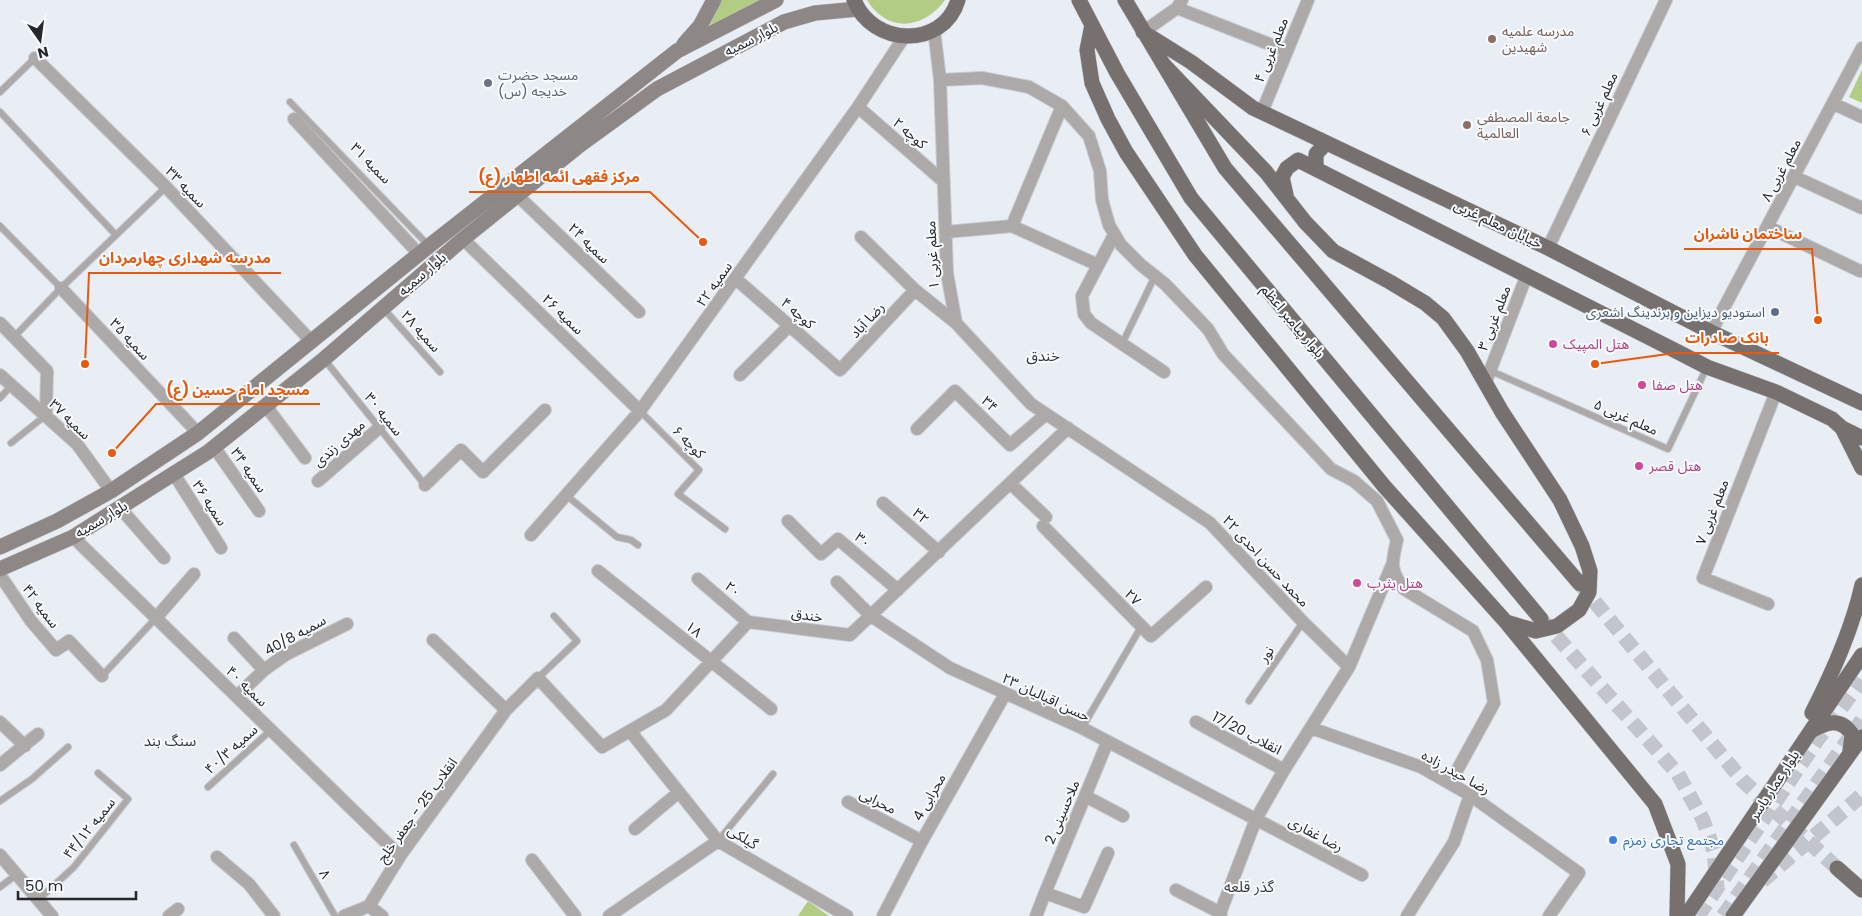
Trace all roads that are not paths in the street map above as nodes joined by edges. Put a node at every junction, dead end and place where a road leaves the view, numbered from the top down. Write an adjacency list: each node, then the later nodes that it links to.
1 (714, 0): 16 (main road)
2 (776, 0): 16 (main road, بلوار سمیه)
3 (958, 0): 11 (main road)
4 (1079, 0): 10 (main road, بلوار پیامبر اعظم)
5 (1125, 0): 12 (main road)
6 (1308, 0): 15 (street, معلم غربی ۴)
7 (1666, 0): 45 (street, معلم غربی ۶)
8 (856, 4): 13 (main road); 35 (main road, بلوار سمیه)
9 (1180, 4): 12 (street); 15 (street)
10 (1092, 25): 123 (main road, بلوار پیامبر اعظم); 126 (main road)
11 (934, 29): 13 (main road); 19 (street, معلم غربی ۱)
12 (1143, 32): 18 (main road); 26 (main road, خیابان معلم غربی)
13 (904, 36): 24 (street, سمیه ۲۲)
14 (1862, 48): 22 (street, معلم غربی ۸)
15 (1287, 51): 26 (street, معلم غربی ۴)
16 (677, 52): 46 (main road, بلوار سمیه)
17 (35, 58): 20 (lane); 33 (street, سمیه ۳۳)
18 (1163, 64): 34 (main road); 115 (main road)
19 (940, 80): 23 (street); 32 (street, معلم غربی ۱)
20 (0, 92)
21 (290, 102): 46 (lane, سمیه ۳۱)
22 (1834, 104): 27 (street); 31 (street, معلم غربی ۸)
23 (1062, 106): 38 (street); 42 (street)
24 (858, 107): 32 (street, کوچه ۲); 51 (street, سمیه ۲۲)
25 (0, 112): 41 (lane)
26 (1262, 112): 29 (main road, خیابان معلم غربی)
27 (1862, 117)
28 (294, 119): 46 (street, سمیه ۳۱)
29 (1326, 143): 30 (main road); 45 (main road, خیابان معلم غربی)
30 (1316, 169): 34 (main road); 50 (main road)
31 (1795, 177): 36 (street); 39 (street, معلم غربی ۸)
32 (943, 181): 40 (street, معلم غربی ۱)
33 (166, 187): 41 (lane); 61 (street, سمیه ۳۳)
34 (1286, 195): 70 (main road)
35 (518, 196): 44 (main road, بلوار سمیه); 55 (street, سمیه ۲۴)
36 (1862, 208)
37 (0, 226): 52 (lane)
38 (1012, 226): 40 (street); 47 (street)
39 (1768, 227): 48 (street); 59 (street, معلم غربی ۸)
40 (946, 232): 57 (street, معلم غربی ۱)
41 (116, 235): 52 (lane)
42 (1114, 235): 47 (street); 49 (street)
43 (861, 238): 53 (street)
44 (463, 239): 54 (main road, بلوار سمیه); 77 (street, سمیه ۲۶)
45 (1548, 248): 59 (main road, خیابان معلم غربی)
46 (424, 250): 61 (main road, بلوار سمیه)
47 (1098, 265): 62 (street)
48 (1860, 271)
49 (1155, 276): 62 (lane); 108 (street)
50 (1526, 277): 64 (main road); 70 (street, معلم غربی ۳)
51 (736, 279): 58 (street, کوچه ۴); 77 (street, سمیه ۲۲)
52 (61, 288): 60 (lane); 84 (street, سمیه ۳۵)
53 (916, 290): 57 (street); 65 (street, رضا آباد)
54 (383, 308): 63 (main road, بلوار سمیه); 66 (lane, سمیه ۲۸)
55 (639, 312)
56 (0, 323): 60 (street)
57 (956, 323): 79 (street)
58 (789, 326): 65 (street, کوچه ۴); 69 (street)
59 (1711, 332): 74 (main road, خیابان معلم غربی)
60 (14, 337): 78 (street)
61 (312, 342): 84 (main road, بلوار سمیه)
62 (1122, 344): 67 (street)
63 (324, 359): 75 (main road, بلوار سمیه); 80 (lane, سمیه ۳۰)
64 (1707, 367): 70 (lane, معلم غربی ۵); 72 (main road)
65 (840, 370)
66 (440, 372)
67 (1164, 372)
68 (0, 375): 71 (street, سمیه ۳۷)
69 (740, 375)
70 (1488, 377): 126 (main road)
71 (12, 385): 73 (lane); 78 (street, سمیه ۳۷)
72 (1776, 392): 82 (main road); 119 (street, معلم غربی ۷)
73 (0, 398)
74 (1862, 403)
75 (266, 406): 87 (main road, بلوار سمیه); 88 (street)
76 (545, 410): 93 (street)
77 (640, 411): 95 (street, سمیه ۲۲); 100 (lane, کوچه ۶)
78 (46, 415): 86 (lane); 94 (street, سمیه ۳۷)
79 (1045, 415): 81 (street); 83 (street, ۳۴)
80 (379, 428): 91 (street, مهدی زندی); 93 (lane, سمیه ۳۰)
81 (1068, 428): 92 (street, خندق); 125 (street, ۲۲ محمد حسن احدی)
82 (1842, 428): 85 (main road); 89 (main road)
83 (916, 429)
84 (198, 433): 94 (main road, بلوار سمیه)
85 (1862, 438)
86 (10, 443)
87 (214, 447): 90 (main road, بلوار سمیه); 98 (street, سمیه ۳۴)
88 (305, 458)
89 (1862, 468)
90 (174, 474): 97 (main road, بلوار سمیه); 105 (street, سمیه ۳۶)
91 (318, 481)
92 (1011, 484): 106 (street, خندق); 128 (street, ۲۷)
93 (425, 485)
94 (111, 491): 103 (main road, بلوار سمیه)
95 (566, 495): 101 (street, سمیه ۲۲); 104 (lane)
96 (883, 502): 106 (street, ۳۲)
97 (120, 508): 102 (main road, بلوار سمیه); 107 (street)
98 (259, 511)
99 (788, 522): 118 (street, ۳۰)
100 (725, 529)
101 (531, 535)
102 (73, 537): 109 (main road, بلوار سمیه); 122 (street, سمیه ۴۰)
103 (1, 545)
104 (638, 545)
105 (221, 548)
106 (939, 552): 118 (street, خندق)
107 (164, 558)
108 (1392, 565): 133 (street); 160 (street)
109 (0, 569)
110 (598, 571): 132 (street, ۱۸)
111 (194, 574): 122 (street)
112 (0, 575): 135 (street, سمیه ۴۲)
113 (698, 579): 124 (street, ۲۰)
114 (837, 582): 121 (street, ۲۳ حسن اقبالیان)
115 (1580, 584)
116 (1862, 585): 155 (main road)
117 (1206, 587): 128 (street, ۲۷)
118 (898, 590): 121 (street, خندق)
119 (1768, 604)
120 (554, 616): 136 (lane)
121 (870, 616): 124 (street, خندق); 137 (street, ۲۳ حسن اقبالیان)
122 (155, 619): 135 (lane); 138 (street, سمیه ۴۰)
123 (1541, 619)
124 (748, 622): 132 (street)
125 (1302, 622): 133 (street, ۲۲ محمد حسن احدی); 139 (lane, نور)
126 (1506, 622): 200 (main road)
127 (347, 624): 134 (street, سمیه 40/8)
128 (1141, 627): 144 (lane)
129 (234, 638): 134 (street)
130 (433, 640): 141 (street)
131 (1862, 655): 148 (main road, بلوار عمار یاسر)
132 (711, 662): 140 (street, ۱۸); 147 (street)
133 (1349, 667): 145 (street)
134 (264, 670): 138 (street, سمیه 40/8)
135 (102, 676)
136 (538, 678): 141 (street, انقلاب 25 - جعفر خلج); 147 (street)
137 (1005, 694): 144 (street, ۲۳ حسن اقبالیان); 171 (street, محرابی 4)
138 (237, 696): 146 (street, سمیه ۴۰)
139 (1249, 701)
140 (771, 709)
141 (506, 710): 175 (street, انقلاب 25 - جعفر خلج)
142 (0, 722): 152 (street)
143 (1196, 722): 157 (street, انقلاب 17/20)
144 (1082, 728): 151 (street, ۲۳ حسن اقبالیان)
145 (1311, 728): 157 (street); 160 (street, رضا حیدر زاده)
146 (271, 730): 161 (lane, سمیه ۴۰/۳); 175 (street, سمیه ۴۰)
147 (630, 731): 162 (street, گیلکی)
148 (1809, 732): 154 (main road); 155 (main road, بلوار عمار یاسر)
149 (38, 734): 152 (street)
150 (1862, 737): 154 (main road)
151 (1107, 743): 164 (street, ملاحسینی 2); 168 (street, ۲۳ حسن اقبالیان)
152 (25, 746): 156 (street)
153 (68, 747): 165 (lane)
154 (1850, 751): 202 (main road)
155 (1791, 758): 201 (main road, بلوار عمار یاسر)
156 (0, 765)
157 (1284, 770): 168 (street)
158 (98, 773): 185 (lane, سمیه ۴۴/۱۲)
159 (773, 774): 170 (lane)
160 (1450, 783): 163 (street, رضا حیدر زاده)
161 (208, 787)
162 (679, 792): 169 (street); 170 (street, گیلکی)
163 (1470, 795): 198 (street); 199 (street, رضا حیدر زاده)
164 (1085, 796): 167 (street); 184 (street, ملاحسینی 2)
165 (0, 801)
166 (848, 802): 171 (street, محرابی)
167 (1124, 816)
168 (1256, 819): 180 (street, رضا غفاری); 187 (street)
169 (635, 829)
170 (718, 840): 194 (street); 195 (street, گیلکی)
171 (922, 840): 196 (street, محرابی 4)
172 (294, 845): 190 (lane, ۸)
173 (1108, 853): 184 (street)
174 (0, 855): 179 (street)
175 (400, 856): 186 (street, انقلاب 25 - جعفر خلج)
176 (217, 857): 189 (street)
177 (532, 860): 193 (street)
178 (1837, 868): 183 (main road)
179 (16, 875): 181 (lane); 185 (street)
180 (1362, 875)
181 (0, 887)
182 (1176, 890): 187 (street)
183 (1862, 890)
184 (1044, 893): 197 (street, ملاحسینی 2)
185 (38, 900): 188 (street)
186 (370, 906): 191 (street); 192 (street)
187 (1222, 915)
188 (52, 916)
189 (274, 916)
190 (335, 916)
191 (344, 916)
192 (382, 916)
193 (575, 916)
194 (609, 916)
195 (847, 916)
196 (884, 916)
197 (1036, 916)
198 (1407, 916)
199 (1549, 916)
200 (1676, 916)
201 (1686, 916)
202 (1733, 916)

